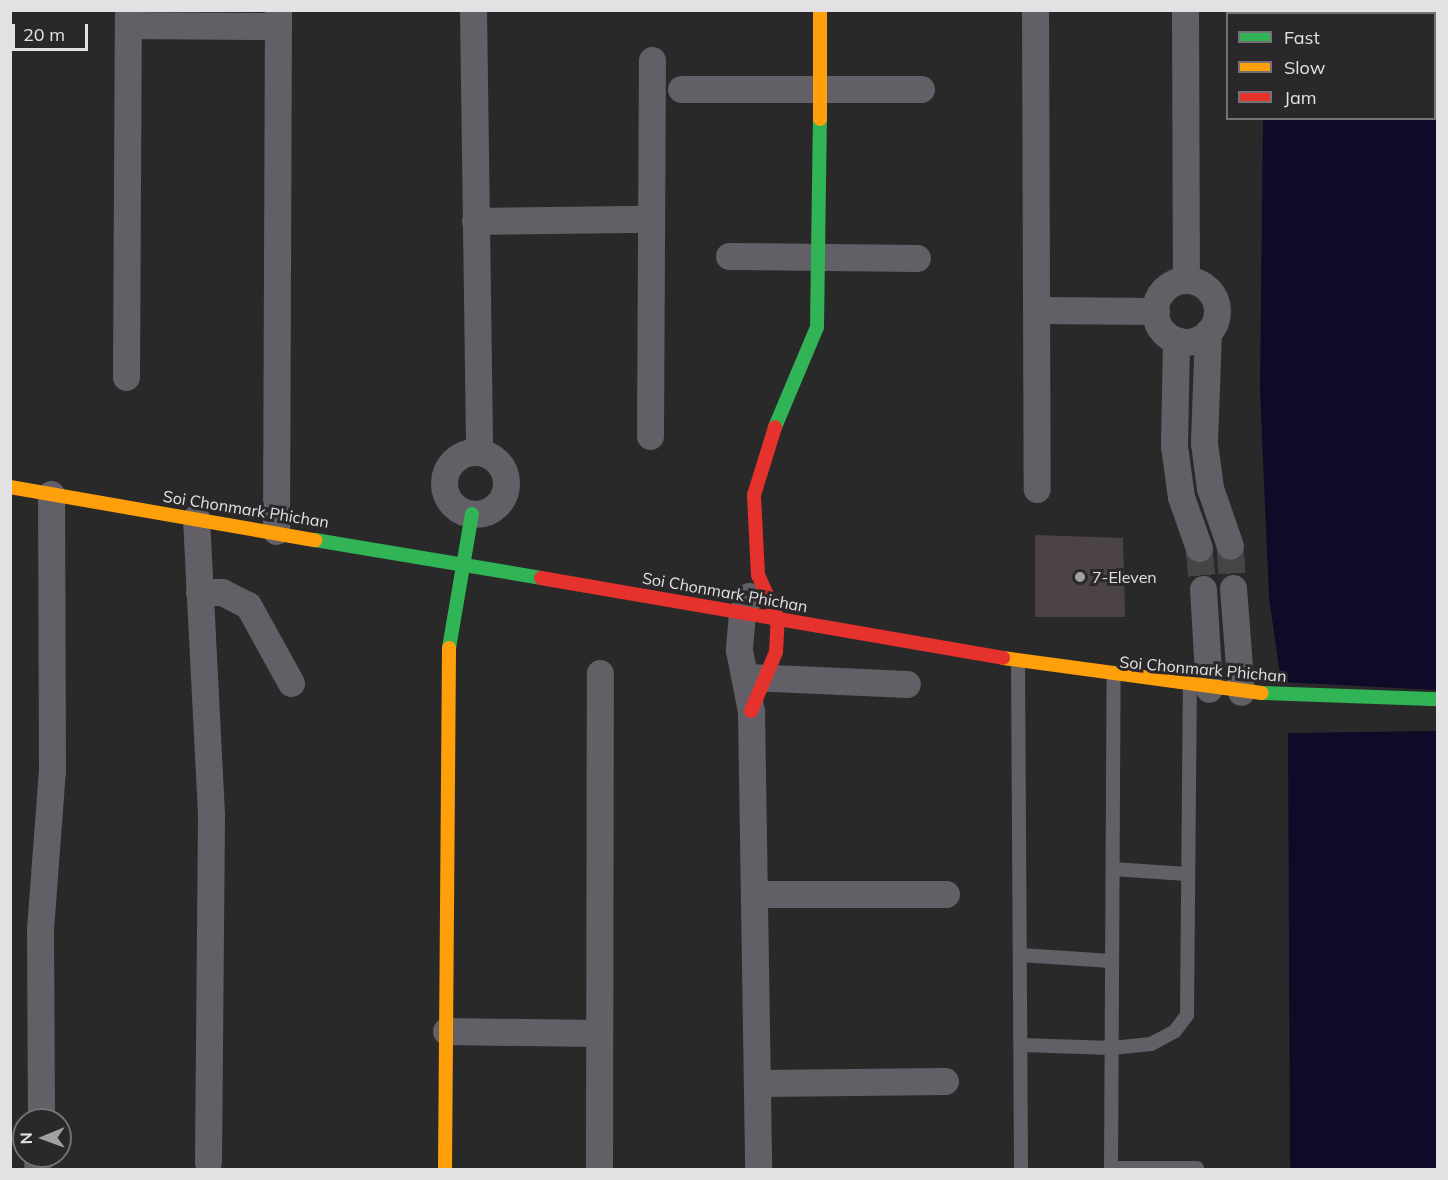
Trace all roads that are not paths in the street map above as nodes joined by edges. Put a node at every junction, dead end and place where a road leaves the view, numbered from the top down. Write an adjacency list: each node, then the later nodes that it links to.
1 (473, 10): 12 (street)
2 (820, 10): 8 (street)
3 (1035, 10): 17 (street)
4 (1185, 10): 16 (street)
5 (128, 18): 6 (street); 21 (street)
6 (278, 18): 29 (street)
7 (652, 60): 11 (street)
8 (820, 88): 9 (street); 10 (street); 14 (street)
9 (681, 89)
10 (921, 89)
11 (651, 219): 12 (street); 22 (street)
12 (475, 221): 23 (street)
13 (729, 256): 14 (street)
14 (820, 257): 15 (street); 33 (street)
15 (916, 258)
16 (1186, 280): 18 (street); 19 (street)
17 (1036, 310): 18 (street); 25 (street)
18 (1156, 310): 20 (street)
19 (1208, 332): 20 (street); 30 (street)
20 (1176, 340): 31 (street)
21 (126, 377)
22 (650, 436)
23 (478, 452): 27 (street); 27 (street)
24 (10, 487): 26 (street, Soi Chonmark Phichan)
25 (1037, 489)
26 (51, 494): 28 (street, Soi Chonmark Phichan); 60 (street)
27 (472, 514): 32 (street)
28 (196, 518): 29 (street, Soi Chonmark Phichan); 36 (street)
29 (276, 531): 32 (street, Soi Chonmark Phichan)
30 (1230, 546)
31 (1199, 548)
32 (464, 562): 37 (street, Soi Chonmark Phichan); 54 (street)
33 (758, 575): 37 (street); 38 (street)
34 (1233, 588): 46 (street)
35 (1203, 589): 45 (street)
36 (199, 592): 43 (street); 61 (street)
37 (742, 613): 38 (street, Soi Chonmark Phichan); 41 (street)
38 (778, 619): 39 (street, Soi Chonmark Phichan); 41 (street)
39 (1017, 660): 42 (street, Soi Chonmark Phichan); 52 (lane)
40 (600, 673): 55 (street)
41 (756, 677): 44 (street); 50 (street)
42 (1114, 677): 45 (street, Soi Chonmark Phichan); 48 (lane)
43 (291, 683)
44 (906, 684)
45 (1199, 687): 46 (street, Soi Chonmark Phichan); 49 (lane)
46 (1241, 692): 47 (street, Soi Chonmark Phichan)
47 (1437, 699)
48 (1113, 868): 49 (lane); 53 (lane)
49 (1187, 874): 57 (lane)
50 (758, 894): 51 (street); 59 (street)
51 (946, 894)
52 (1020, 955): 53 (lane); 56 (lane)
53 (1113, 961): 57 (lane)
54 (446, 1030): 55 (street); 64 (street)
55 (597, 1033): 65 (street)
56 (1021, 1045): 57 (lane); 67 (lane)
57 (1112, 1048): 63 (lane)
58 (945, 1081): 59 (street)
59 (759, 1083): 66 (street)
60 (41, 1108)
61 (208, 1162)
62 (1197, 1168): 63 (lane)
63 (1111, 1169)
64 (445, 1170)
65 (599, 1170)
66 (758, 1170)
67 (1021, 1170)

